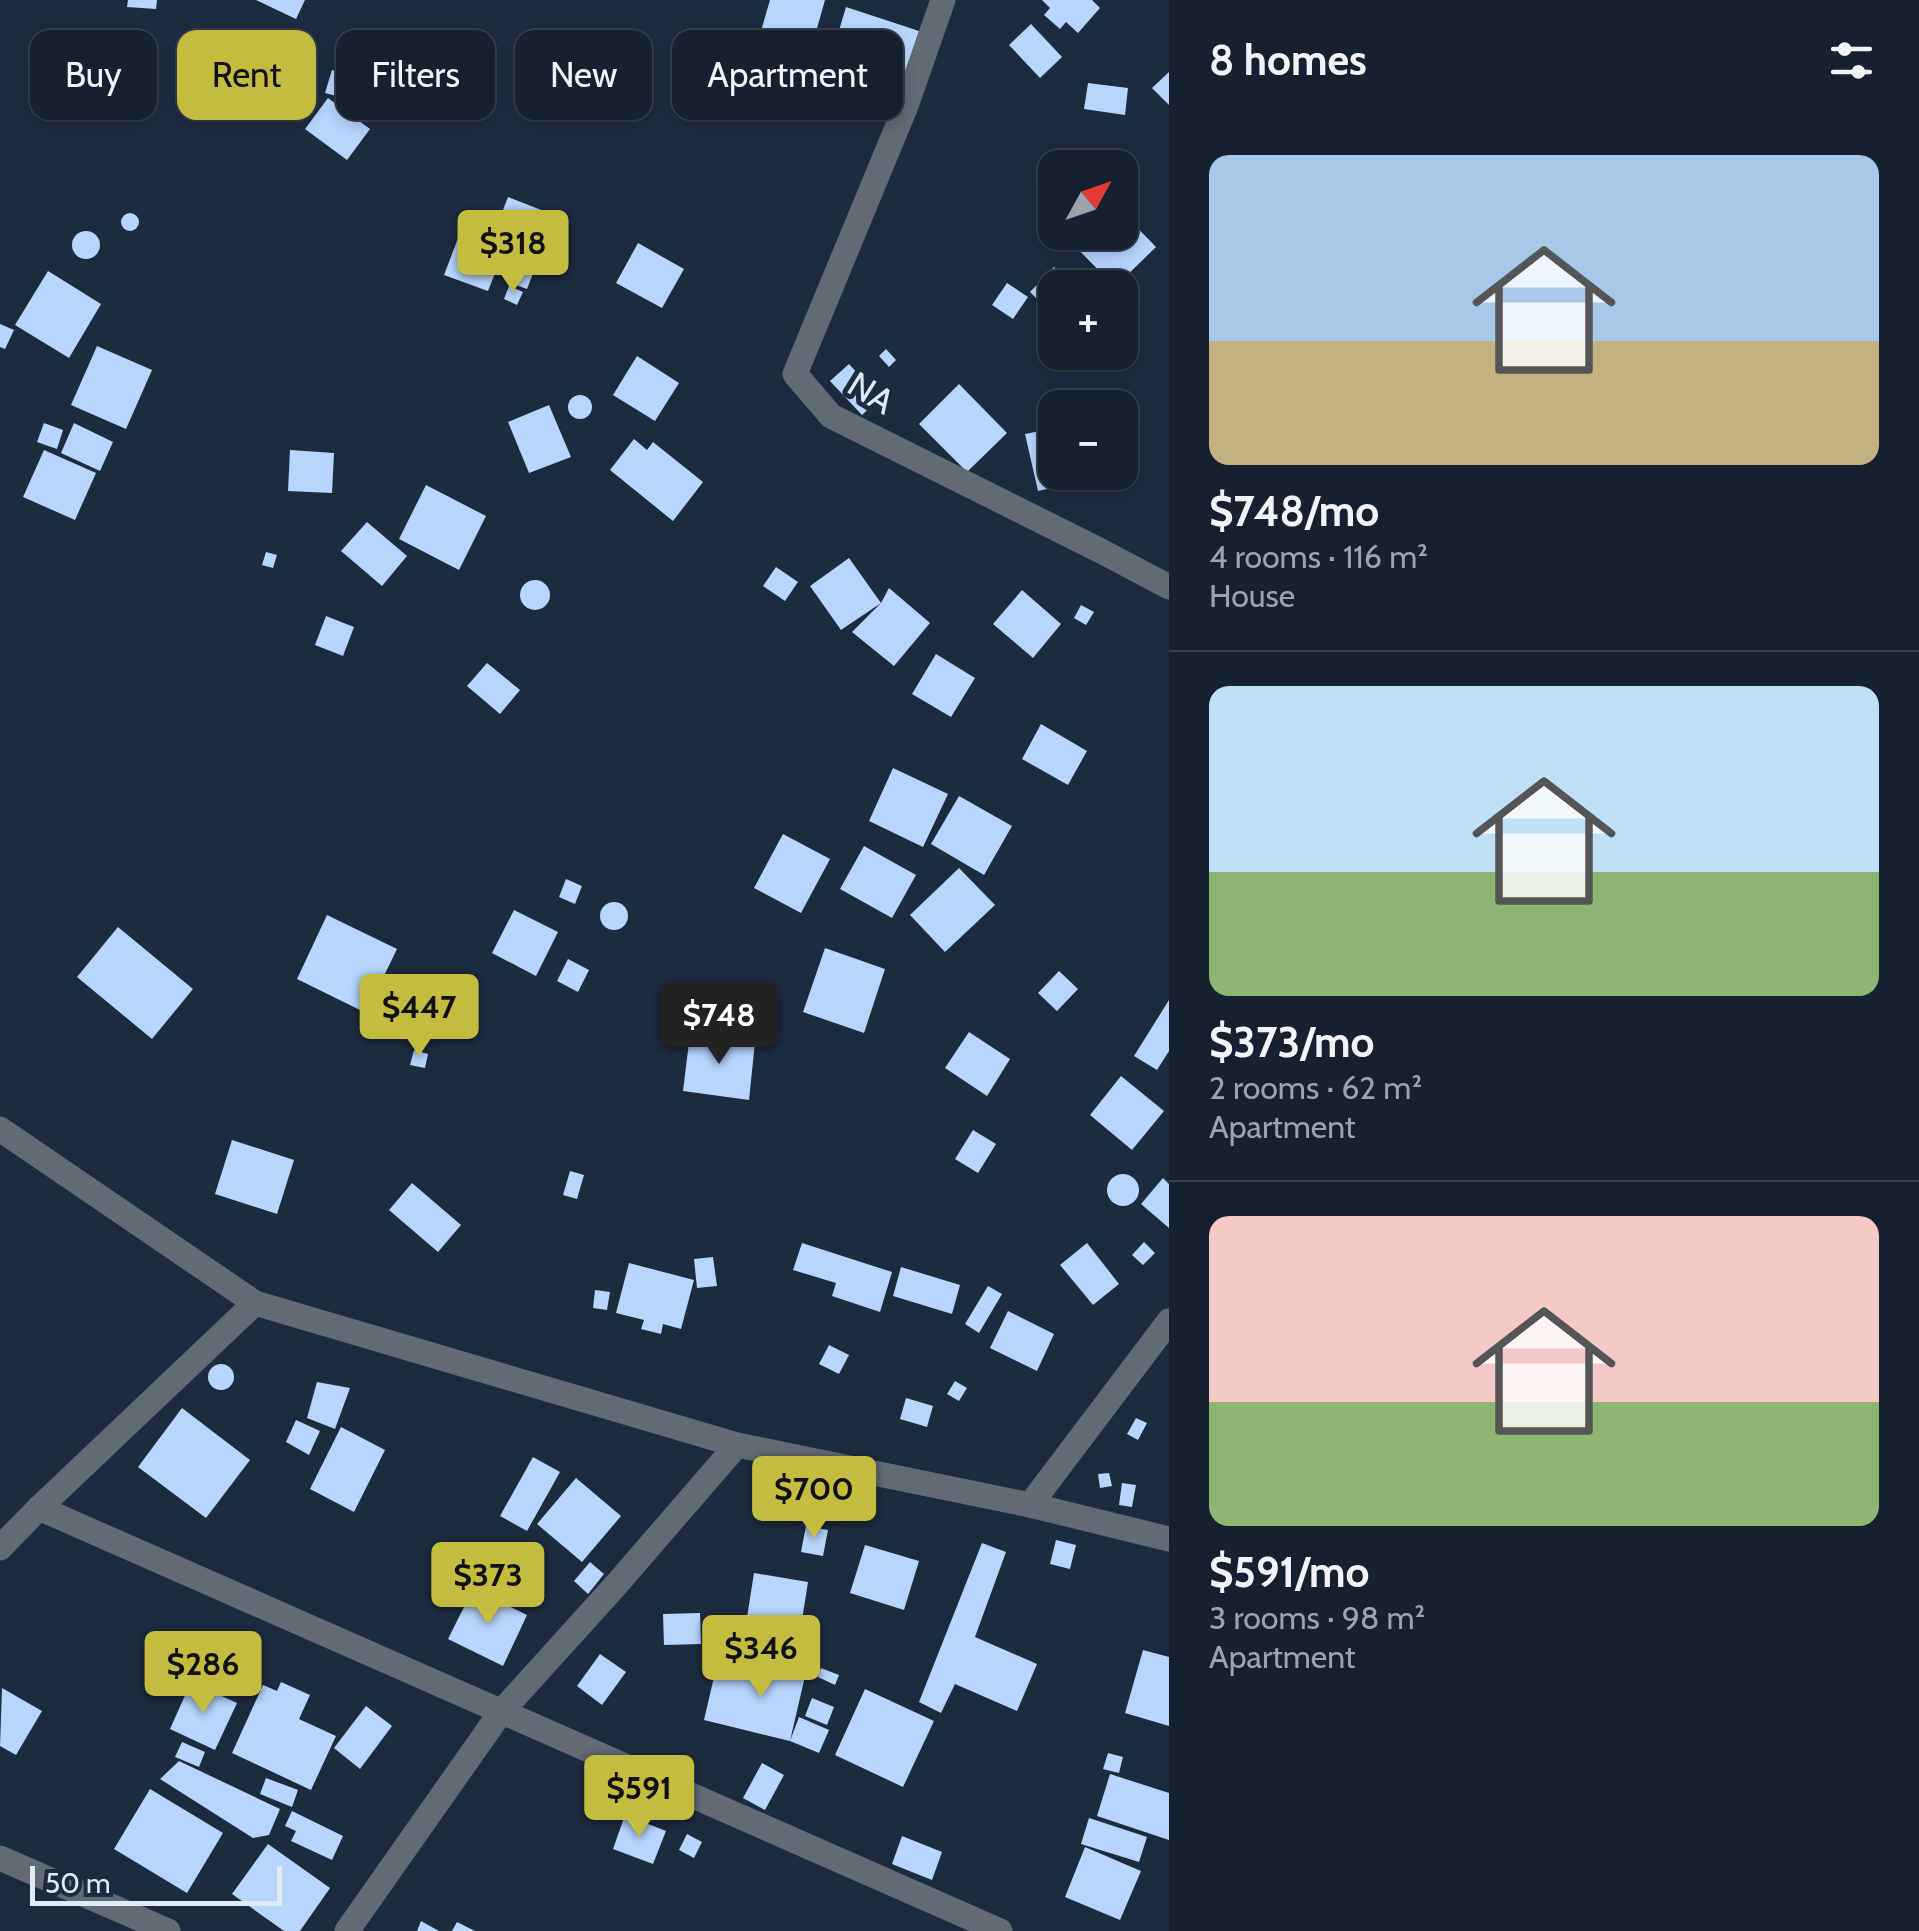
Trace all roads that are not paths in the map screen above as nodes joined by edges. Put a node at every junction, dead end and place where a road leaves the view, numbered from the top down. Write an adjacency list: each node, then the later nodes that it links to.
1 (943, 0): 2 (street, NA)
2 (1169, 587)
3 (0, 1129): 4 (street)
4 (256, 1304): 6 (street); 8 (street)
5 (1169, 1321): 7 (street)
6 (736, 1445): 7 (street); 11 (street)
7 (1030, 1506): 9 (street)
8 (39, 1508): 10 (street); 11 (street)
9 (1169, 1539)
10 (0, 1548)
11 (501, 1712): 14 (street); 15 (street)
12 (0, 1858): 13 (street)
13 (168, 1931)
14 (347, 1931)
15 (1000, 1931)

